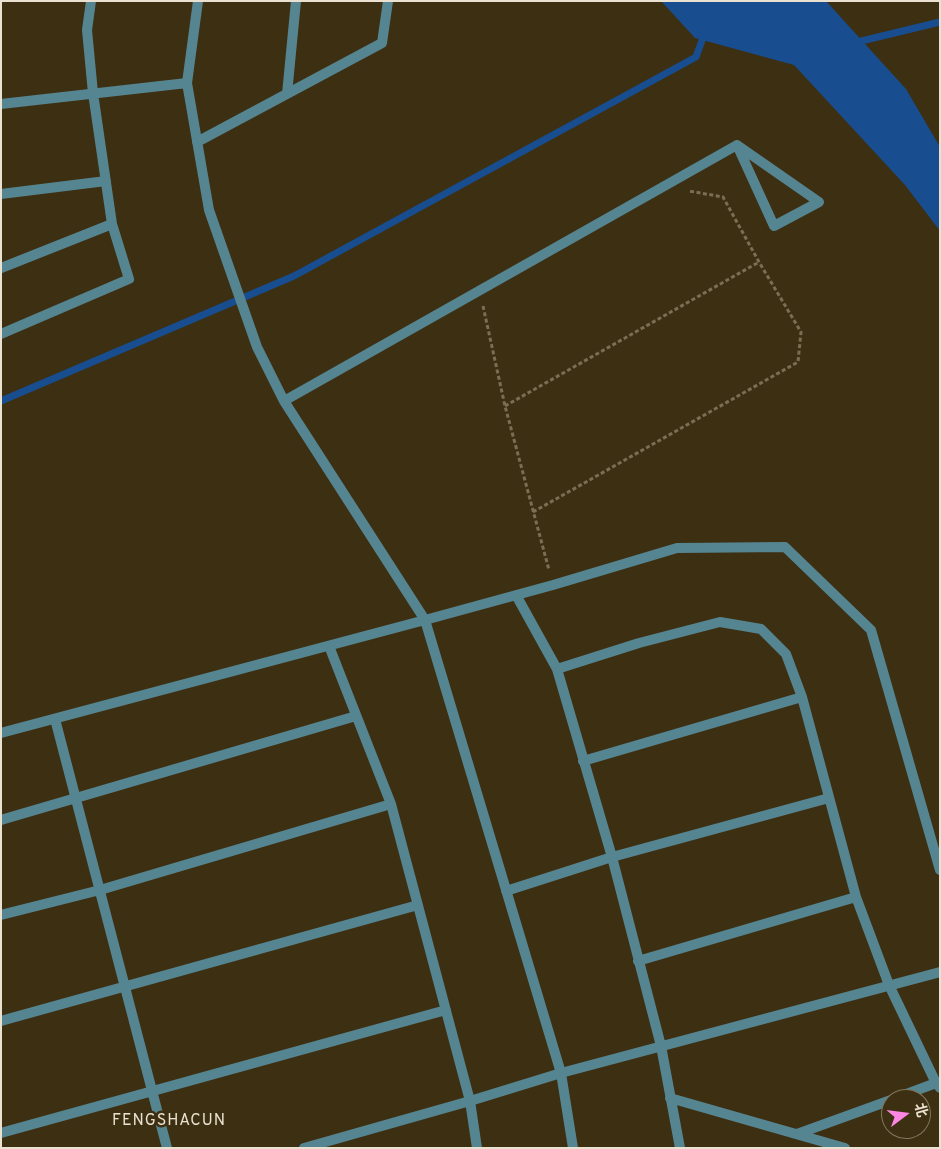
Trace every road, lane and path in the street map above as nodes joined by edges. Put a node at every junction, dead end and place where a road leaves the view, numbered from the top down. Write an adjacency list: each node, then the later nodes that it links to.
1 (91, 1): 6 (street)
2 (198, 1): 5 (street)
3 (296, 1): 7 (street)
4 (388, 1): 7 (street)
5 (187, 83): 6 (street); 9 (street)
6 (93, 93): 8 (street); 11 (street)
7 (287, 94): 9 (street)
8 (1, 104)
9 (197, 142): 19 (street)
10 (737, 145): 10 (street); 19 (street)
11 (106, 181): 13 (street); 14 (street)
12 (688, 191): 15 (path)
13 (1, 194)
14 (112, 224): 16 (street); 18 (street)
15 (759, 262): 20 (path); 21 (path)
16 (1, 268)
17 (483, 306): 20 (path)
18 (1, 334)
19 (284, 401): 24 (street)
20 (505, 406): 21 (path)
21 (533, 512): 22 (path)
22 (553, 585): 23 (street); 37 (street)
23 (516, 595): 24 (street); 26 (street)
24 (425, 620): 25 (street); 39 (street)
25 (329, 646): 28 (street); 29 (street)
26 (557, 669): 27 (street); 31 (street)
27 (802, 697): 31 (street); 33 (street)
28 (356, 716): 32 (street); 34 (street)
29 (55, 719): 30 (street); 32 (street)
30 (1, 733)
31 (583, 761): 36 (street)
32 (76, 798): 35 (street); 38 (street)
33 (829, 798): 36 (street); 40 (street)
34 (391, 804): 38 (street); 41 (street)
35 (1, 820)
36 (612, 857): 39 (street); 43 (street)
37 (940, 870)
38 (100, 890): 42 (street); 46 (street)
39 (506, 891): 50 (street)
40 (856, 897): 43 (street); 45 (street)
41 (418, 905): 46 (street); 47 (street)
42 (1, 915)
43 (638, 961): 49 (street)
44 (940, 972): 45 (street)
45 (889, 985): 49 (street); 51 (street)
46 (125, 987): 48 (street); 52 (street)
47 (446, 1010): 52 (street); 54 (street)
48 (1, 1021)
49 (661, 1046): 50 (street); 53 (street)
50 (561, 1073): 54 (street); 61 (street)
51 (938, 1086)
52 (152, 1090): 56 (street); 58 (street)
53 (670, 1098): 57 (street); 62 (street)
54 (470, 1101): 59 (street); 60 (street)
55 (881, 1103): 57 (street)
56 (1, 1133)
57 (797, 1134): 63 (street)
58 (167, 1148)
59 (304, 1148)
60 (477, 1148)
61 (573, 1148)
62 (680, 1148)
63 (845, 1148)

